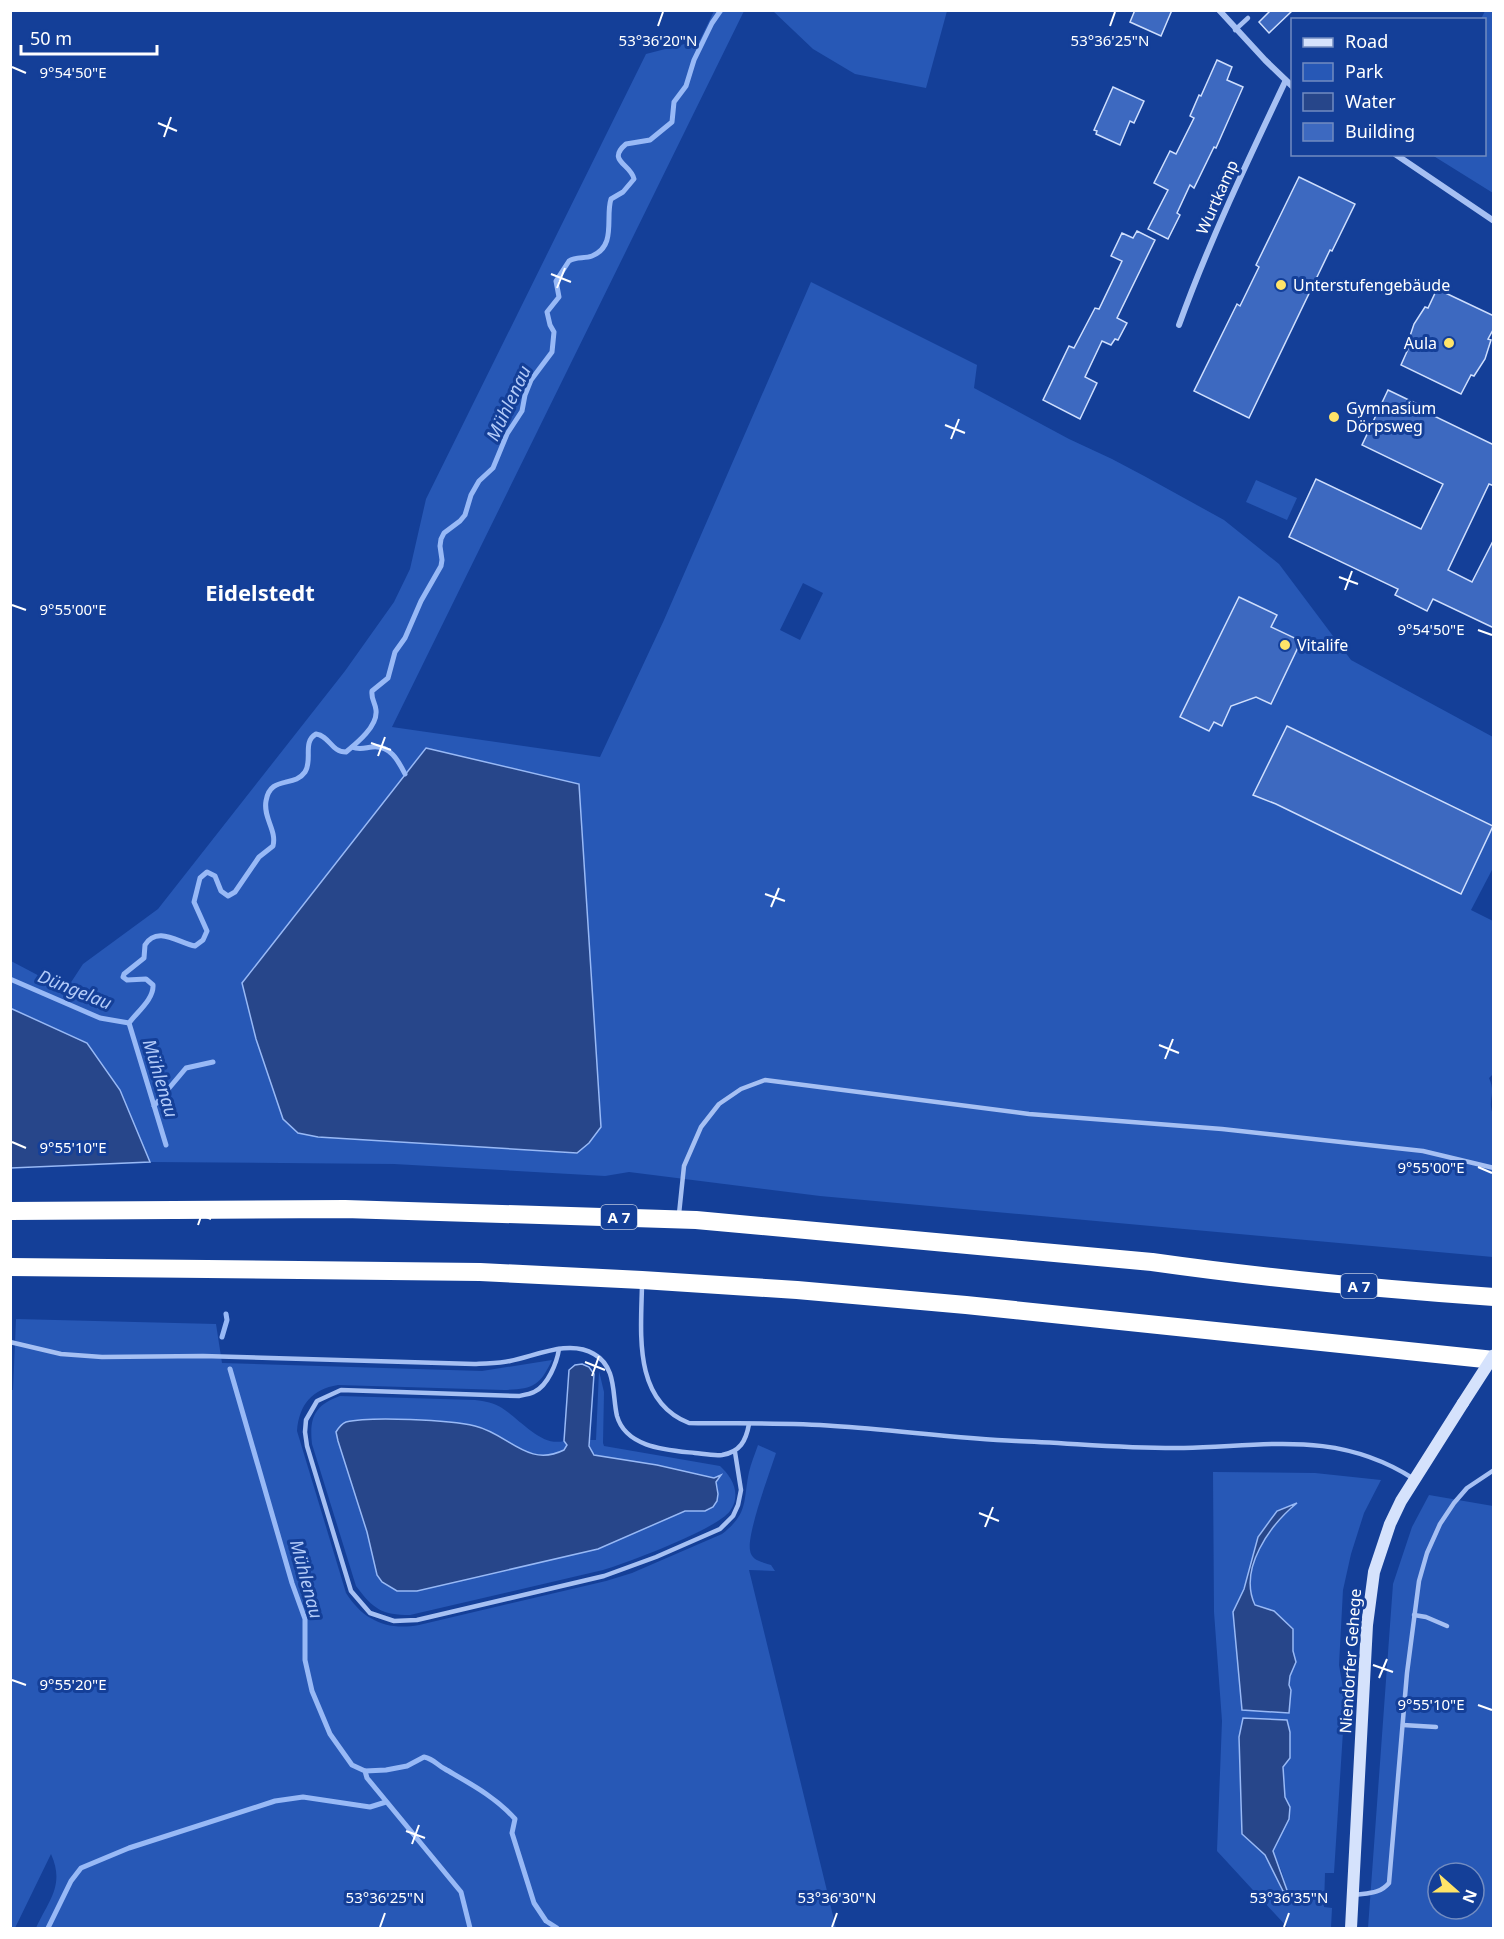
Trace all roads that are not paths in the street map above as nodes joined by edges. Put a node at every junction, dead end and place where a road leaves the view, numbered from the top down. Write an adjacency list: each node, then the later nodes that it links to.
1 (1219, 10): 3 (street)
2 (1248, 18): 3 (lane)
3 (1236, 30): 4 (street)
4 (1285, 81): 5 (street); 8 (street, Wurtkamp)
5 (1291, 85)
6 (1398, 156): 7 (street)
7 (1494, 221)
8 (1179, 326)
9 (1494, 1168): 11 (lane)
10 (10, 1211): 11 (highway, A 7)
11 (679, 1220): 14 (highway, A 7)
12 (10, 1267): 13 (highway)
13 (642, 1280): 18 (highway); 19 (lane)
14 (1494, 1297)
15 (10, 1342): 16 (lane)
16 (560, 1349): 20 (lane); 20 (lane)
17 (1494, 1355): 22 (street, Niendorfer Gehege, bridge)
18 (1494, 1360)
19 (749, 1424): 20 (lane); 22 (lane)
20 (735, 1452)
21 (1494, 1470): 23 (lane)
22 (1414, 1479): 27 (street, Niendorfer Gehege)
23 (1414, 1615): 24 (lane); 25 (lane)
24 (1447, 1626)
25 (1403, 1725): 26 (lane); 27 (lane)
26 (1436, 1727)
27 (1352, 1895): 28 (street, Niendorfer Gehege)
28 (1351, 1929)

